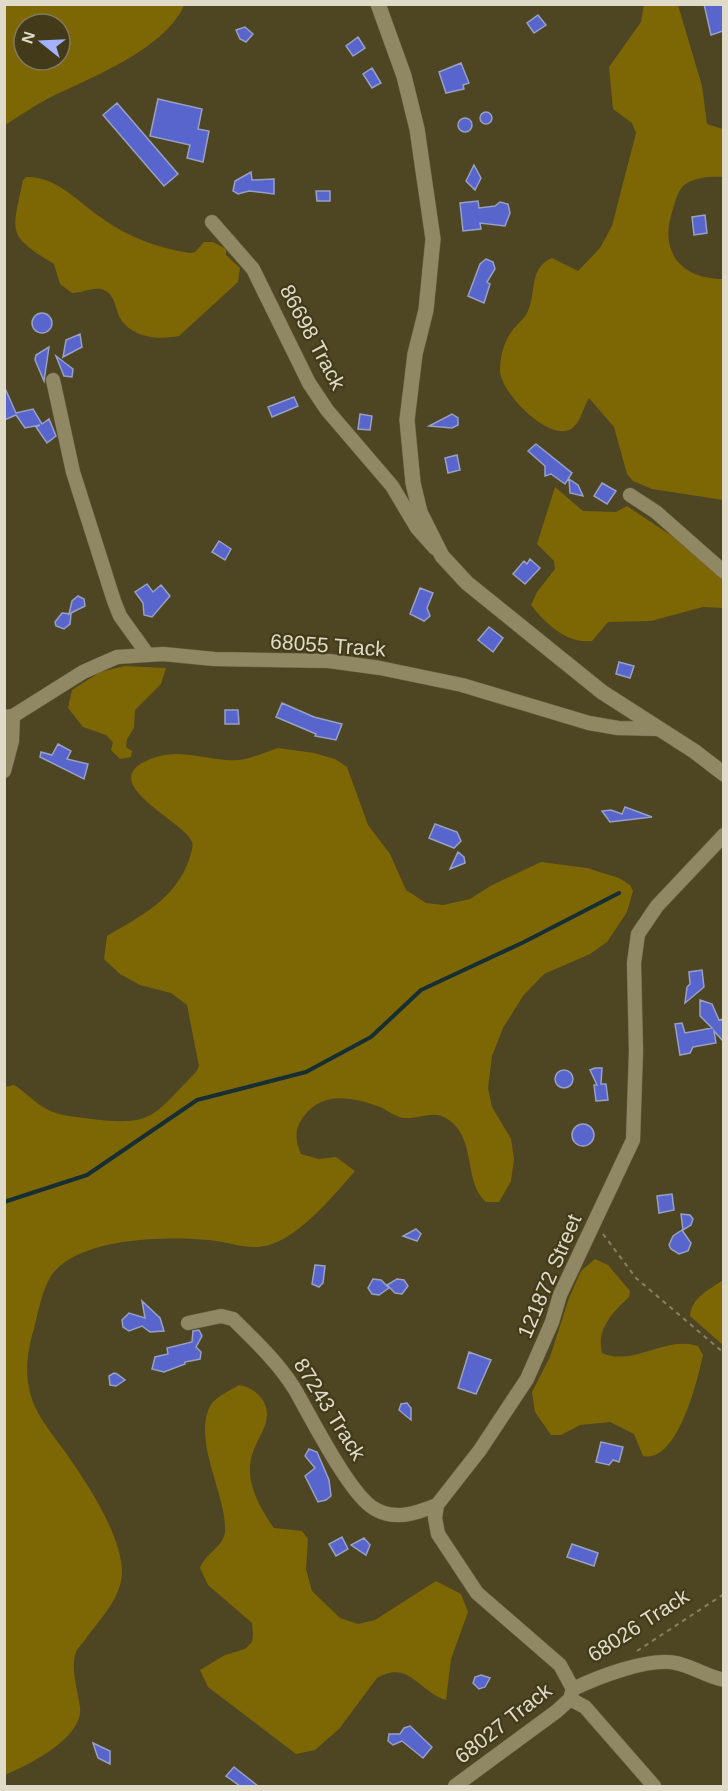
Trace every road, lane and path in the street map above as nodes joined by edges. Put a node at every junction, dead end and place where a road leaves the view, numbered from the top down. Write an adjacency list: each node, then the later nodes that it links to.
1 (378, 4): 5 (street)
2 (212, 222): 5 (street, 86698 Track)
3 (53, 380): 7 (street)
4 (630, 495): 6 (street)
5 (442, 556): 9 (street)
6 (723, 572)
7 (148, 655): 8 (street, 68055 Track); 9 (street, 68055 Track)
8 (9, 716): 10 (street)
9 (658, 729): 11 (street)
10 (4, 771)
11 (723, 774)
12 (723, 835): 13 (street, 121872 Street)
13 (595, 1221): 15 (path); 16 (street, 121872 Street)
14 (188, 1323): 16 (street, 87243 Track)
15 (723, 1353)
16 (437, 1505): 20 (street)
17 (723, 1594): 18 (path, 68026 Track)
18 (632, 1654)
19 (723, 1680): 20 (street, 68026 Track)
20 (572, 1694): 21 (street, 68027 Track); 22 (street)
21 (454, 1786)
22 (654, 1786)

